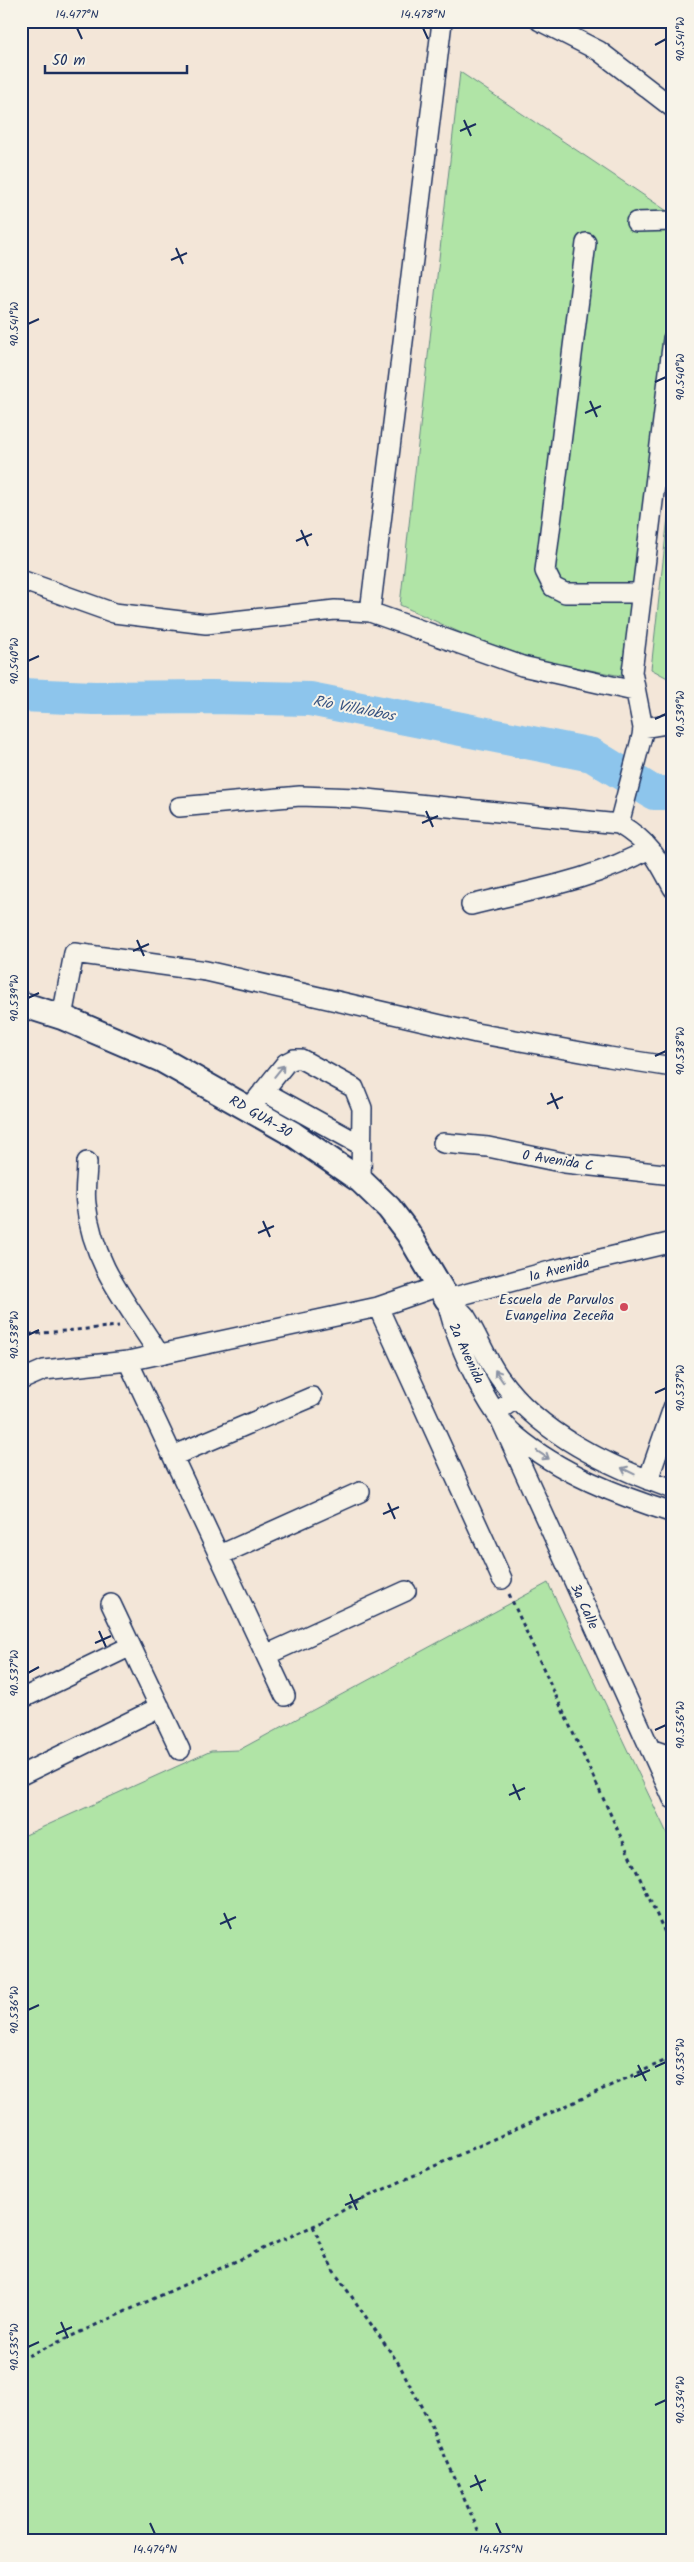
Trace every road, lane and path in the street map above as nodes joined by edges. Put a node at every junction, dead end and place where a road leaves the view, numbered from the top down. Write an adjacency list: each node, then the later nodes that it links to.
1 (540, 21): 3 (street)
2 (442, 22): 10 (street)
3 (673, 108)
4 (673, 221): 5 (street)
5 (636, 222)
6 (586, 243): 9 (street)
7 (673, 339): 9 (street)
8 (21, 580): 10 (street)
9 (641, 593): 11 (street)
10 (370, 612): 11 (street)
11 (634, 691): 13 (street)
12 (673, 723): 13 (street)
13 (642, 732): 15 (street)
14 (179, 807): 15 (street)
15 (619, 824): 16 (street)
16 (649, 848): 17 (street); 18 (street)
17 (673, 888)
18 (471, 905)
19 (21, 1004): 20 (main road, RD GUA-30)
20 (62, 1017): 21 (street); 22 (main road, RD GUA-30)
21 (673, 1066)
22 (256, 1100): 24 (street); 24 (street, one-way to 24); 27 (main road, RD GUA-30)
23 (443, 1143): 26 (street, 0 Avenida C)
24 (362, 1145): 27 (street)
25 (88, 1162): 31 (street)
26 (673, 1175)
27 (361, 1181): 29 (main road, RD GUA-30)
28 (673, 1242): 29 (street, 1a Avenida)
29 (443, 1292): 30 (street, 1a Avenida); 37 (street, 2a Avenida, one-way to 29); 39 (street, 2a Avenida)
30 (378, 1307): 33 (street, 1a Avenida); 46 (street)
31 (140, 1323): 32 (path); 33 (street)
32 (21, 1335)
33 (159, 1354): 34 (street, 1a Avenida)
34 (128, 1361): 35 (street, 1a Avenida); 40 (street)
35 (21, 1380)
36 (312, 1397): 40 (street)
37 (516, 1398): 39 (street); 41 (street, 2a Avenida, one-way to 37)
38 (673, 1408): 41 (street)
39 (496, 1412): 44 (street, 2a Avenida, one-way to 44); 54 (street, 3a Calle)
40 (173, 1456): 45 (street)
41 (648, 1480): 42 (street, 2a Avenida)
42 (673, 1489)
43 (360, 1492): 45 (street)
44 (673, 1513)
45 (220, 1555): 50 (street)
46 (502, 1579): 59 (path)
47 (406, 1591): 50 (street)
48 (111, 1604): 49 (street)
49 (131, 1646): 52 (street); 53 (street)
50 (266, 1655): 51 (street)
51 (285, 1696)
52 (21, 1699)
53 (160, 1707): 55 (street); 57 (street)
54 (650, 1749): 56 (street); 58 (street, 3a Calle)
55 (180, 1750)
56 (673, 1757)
57 (21, 1775)
58 (673, 1799)
59 (673, 1950)
60 (673, 2057): 61 (path)
61 (313, 2226): 62 (path); 63 (path)
62 (21, 2359)
63 (483, 2541)

